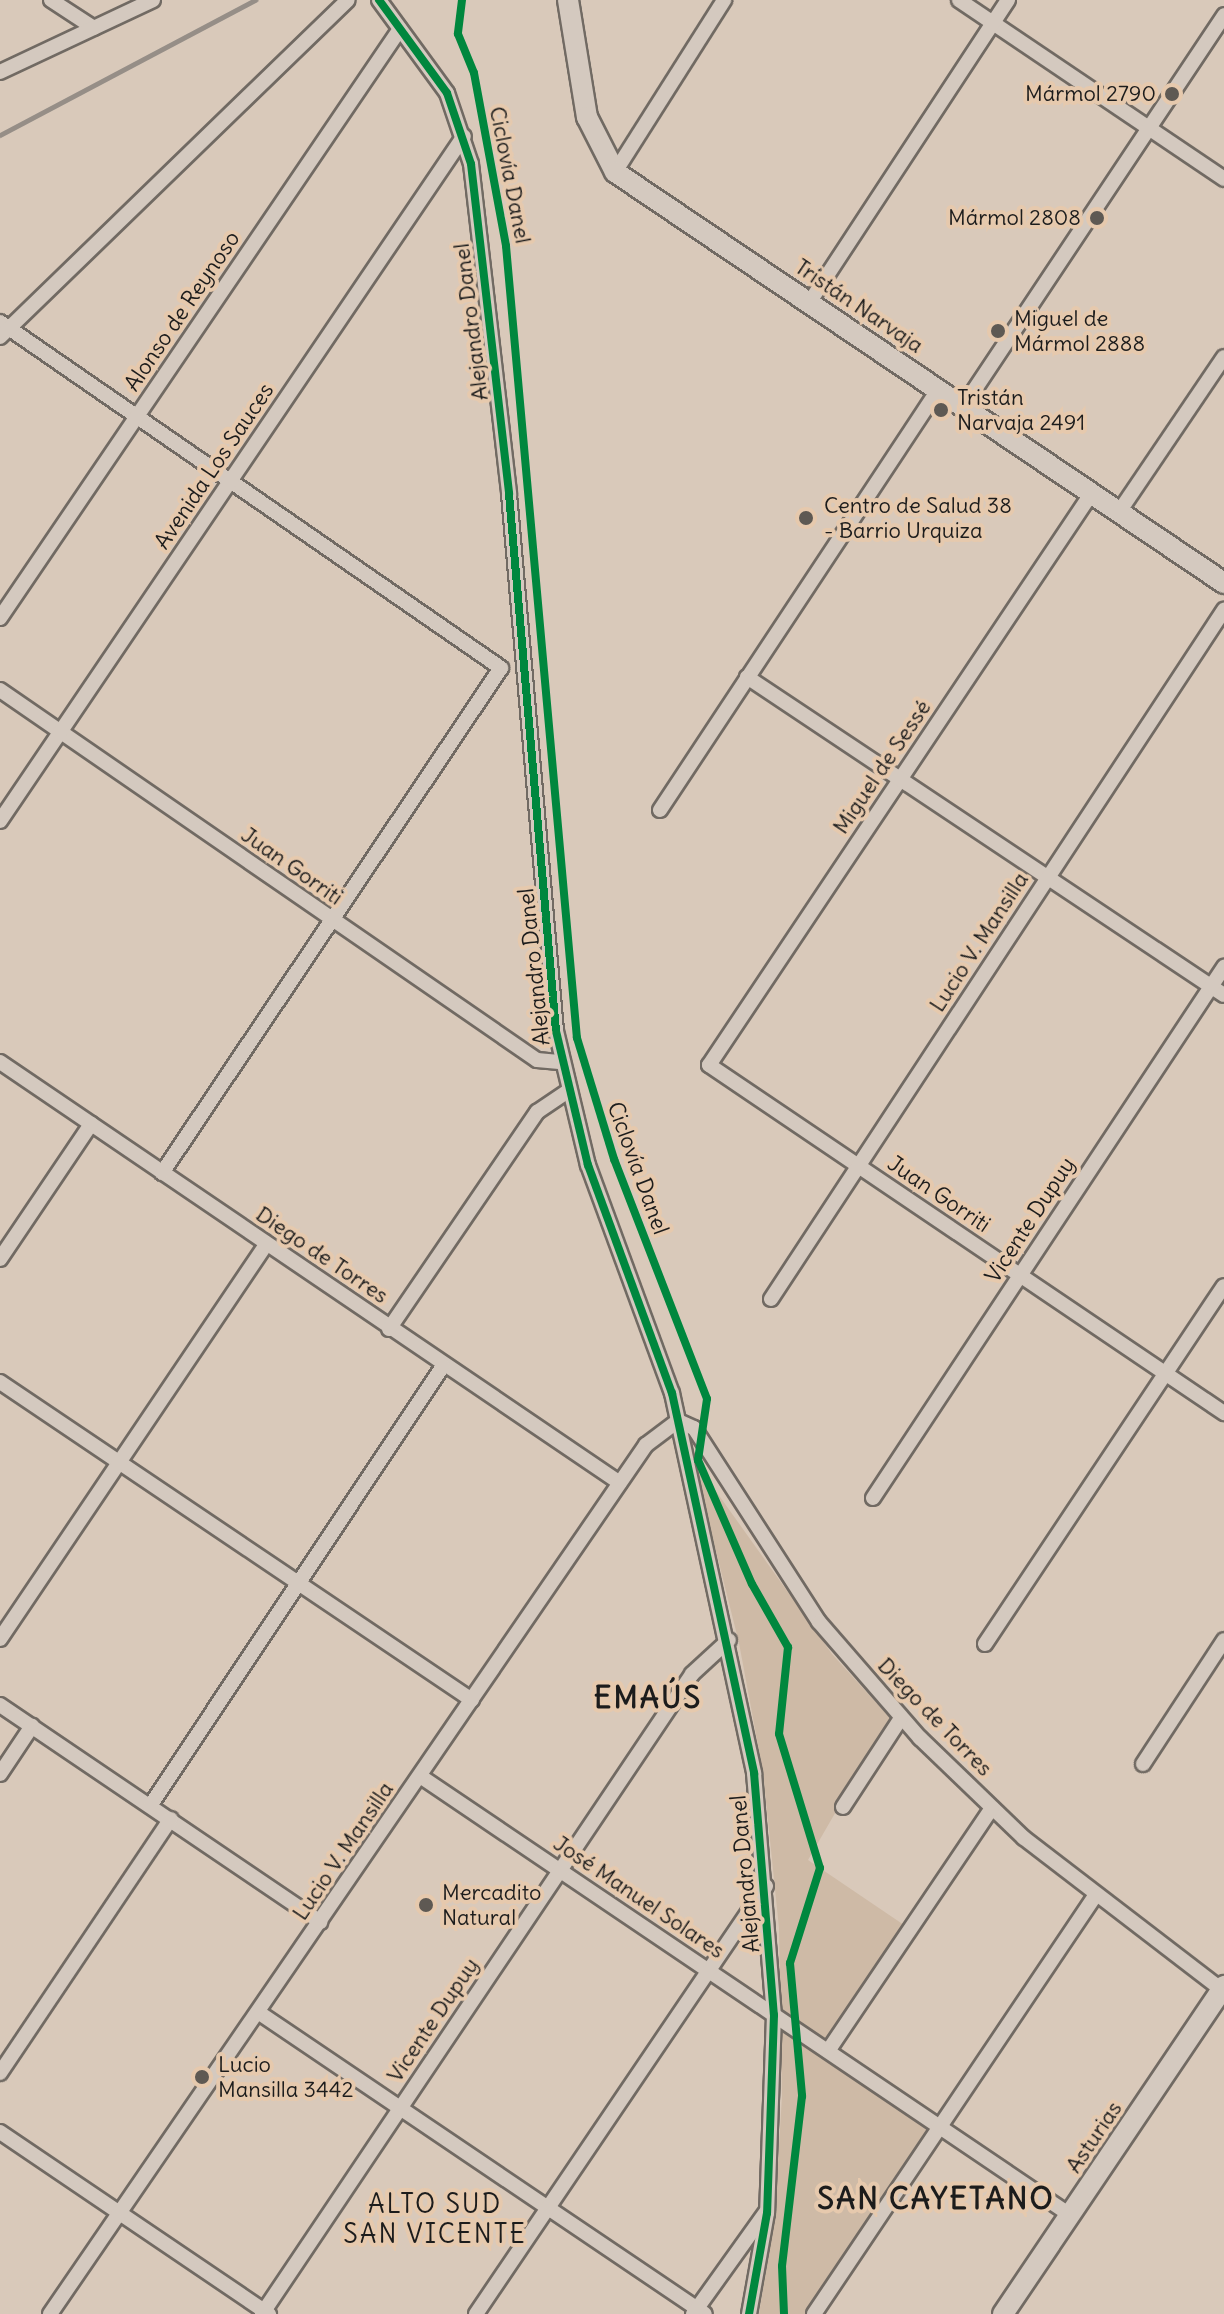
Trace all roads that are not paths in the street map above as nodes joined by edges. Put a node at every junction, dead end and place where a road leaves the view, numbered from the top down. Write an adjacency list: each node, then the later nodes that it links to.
1 (51, 0): 11 (street)
2 (153, 0): 11 (street)
3 (348, 0): 19 (street)
4 (379, 0): 12 (street, Alejandro Danel)
5 (568, 0): 16 (street, Tristán Narvaja)
6 (724, 0): 16 (street)
7 (959, 0): 10 (street)
8 (1008, 0): 10 (street)
9 (1224, 15): 14 (street)
10 (993, 23): 14 (street); 18 (street)
11 (94, 28): 13 (street)
12 (400, 29): 15 (street, Alejandro Danel); 23 (street, Alonso de Reynoso)
13 (0, 72)
14 (1149, 128): 17 (street); 22 (street)
15 (464, 136): 24 (street, Avenida Los Sauces); 30 (street, Alejandro Danel)
16 (615, 172): 18 (street, Tristán Narvaja)
17 (1224, 179)
18 (811, 300): 21 (street, Tristán Narvaja)
19 (3, 329): 23 (street)
20 (1224, 357): 26 (street)
21 (938, 390): 22 (street, Tristán Narvaja); 32 (street)
22 (963, 407): 25 (street, Tristán Narvaja)
23 (136, 418): 24 (street); 29 (street, Alonso de Reynoso)
24 (230, 482): 31 (street); 34 (street, Avenida Los Sauces)
25 (1091, 494): 26 (street, Tristán Narvaja); 35 (street, Miguel de Sessé)
26 (1119, 512): 27 (street, Tristán Narvaja)
27 (1224, 583)
28 (1224, 610): 38 (street, Lucio V. Mansilla)
29 (0, 618)
30 (523, 661): 31 (street); 43 (street, Alejandro Danel)
31 (501, 668): 39 (street)
32 (747, 677): 35 (street); 36 (street)
33 (0, 690): 34 (street, Juan Gorriti)
34 (60, 732): 37 (street, Avenida Los Sauces); 39 (street, Juan Gorriti)
35 (900, 779): 38 (street); 44 (street, Miguel de Sessé)
36 (660, 810)
37 (0, 821)
38 (1048, 878): 41 (street); 47 (street, Lucio V. Mansilla)
39 (332, 920): 43 (street, Juan Gorriti); 48 (street)
40 (1224, 967): 41 (street, Vicente Dupuy)
41 (1218, 990): 51 (street, Vicente Dupuy)
42 (0, 1062): 46 (street, Diego de Torres)
43 (562, 1062): 45 (street, Alejandro Danel)
44 (709, 1065): 47 (street, Juan Gorriti)
45 (568, 1091): 54 (street); 59 (street, Alejandro Danel)
46 (91, 1124): 48 (street, Diego de Torres); 50 (street)
47 (859, 1167): 51 (street, Juan Gorriti); 53 (street, Lucio V. Mansilla)
48 (162, 1173): 49 (street, Diego de Torres)
49 (266, 1244): 54 (street, Diego de Torres); 60 (street)
50 (0, 1259)
51 (1020, 1275): 56 (street, Juan Gorriti); 62 (street, Vicente Dupuy)
52 (1224, 1286): 56 (street)
53 (771, 1299)
54 (389, 1329): 55 (street, Diego de Torres)
55 (443, 1366): 61 (street, Diego de Torres); 63 (street)
56 (1165, 1374): 58 (street, Juan Gorriti); 67 (street)
57 (0, 1382): 60 (street)
58 (1224, 1413)
59 (678, 1421): 61 (street, Lucio V. Mansilla); 65 (street, Alejandro Danel); 70 (street, Diego de Torres)
60 (119, 1462): 63 (street); 64 (street)
61 (620, 1483): 68 (street, Lucio V. Mansilla)
62 (873, 1498)
63 (299, 1582): 68 (street); 75 (street)
64 (0, 1639)
65 (729, 1640): 79 (street, Vicente Dupuy); 80 (street, Alejandro Danel)
66 (1224, 1640): 72 (street)
67 (985, 1644)
68 (472, 1700): 74 (street, Lucio V. Mansilla)
69 (0, 1705): 71 (street)
70 (901, 1718): 76 (street); 77 (street, Diego de Torres)
71 (32, 1726): 73 (street); 75 (street)
72 (1143, 1764)
73 (0, 1774)
74 (420, 1776): 79 (street, José Manuel Solares); 82 (street, Lucio V. Mansilla)
75 (150, 1806): 78 (street)
76 (843, 1807)
77 (992, 1808): 81 (street, Diego de Torres); 87 (street)
78 (171, 1819): 82 (street); 88 (street)
79 (560, 1870): 83 (street, José Manuel Solares); 89 (street, Vicente Dupuy)
80 (766, 1886): 83 (street); 86 (street, Alejandro Danel)
81 (1095, 1896): 84 (street, Diego de Torres); 90 (street)
82 (321, 1922): 85 (street, Lucio V. Mansilla)
83 (709, 1971): 86 (street, José Manuel Solares); 92 (street)
84 (1223, 1988): 95 (street, Asturias)
85 (258, 2012): 89 (street); 94 (street, Lucio V. Mansilla)
86 (774, 2015): 87 (street, José Manuel Solares); 93 (street, Alejandro Danel)
87 (828, 2051): 90 (street, José Manuel Solares)
88 (0, 2073)
89 (400, 2108): 92 (street); 97 (street, Vicente Dupuy)
90 (937, 2125): 95 (street, José Manuel Solares); 101 (street)
91 (0, 2132): 94 (street)
92 (548, 2208): 96 (street); 99 (street)
93 (766, 2211): 96 (street); 100 (street, Alejandro Danel)
94 (118, 2213): 97 (street); 98 (street, Lucio V. Mansilla)
95 (1070, 2215): 102 (street, Asturias)
96 (698, 2312)
97 (265, 2313)
98 (50, 2314)
99 (476, 2314)
100 (749, 2314)
101 (814, 2314)
102 (1003, 2314)

